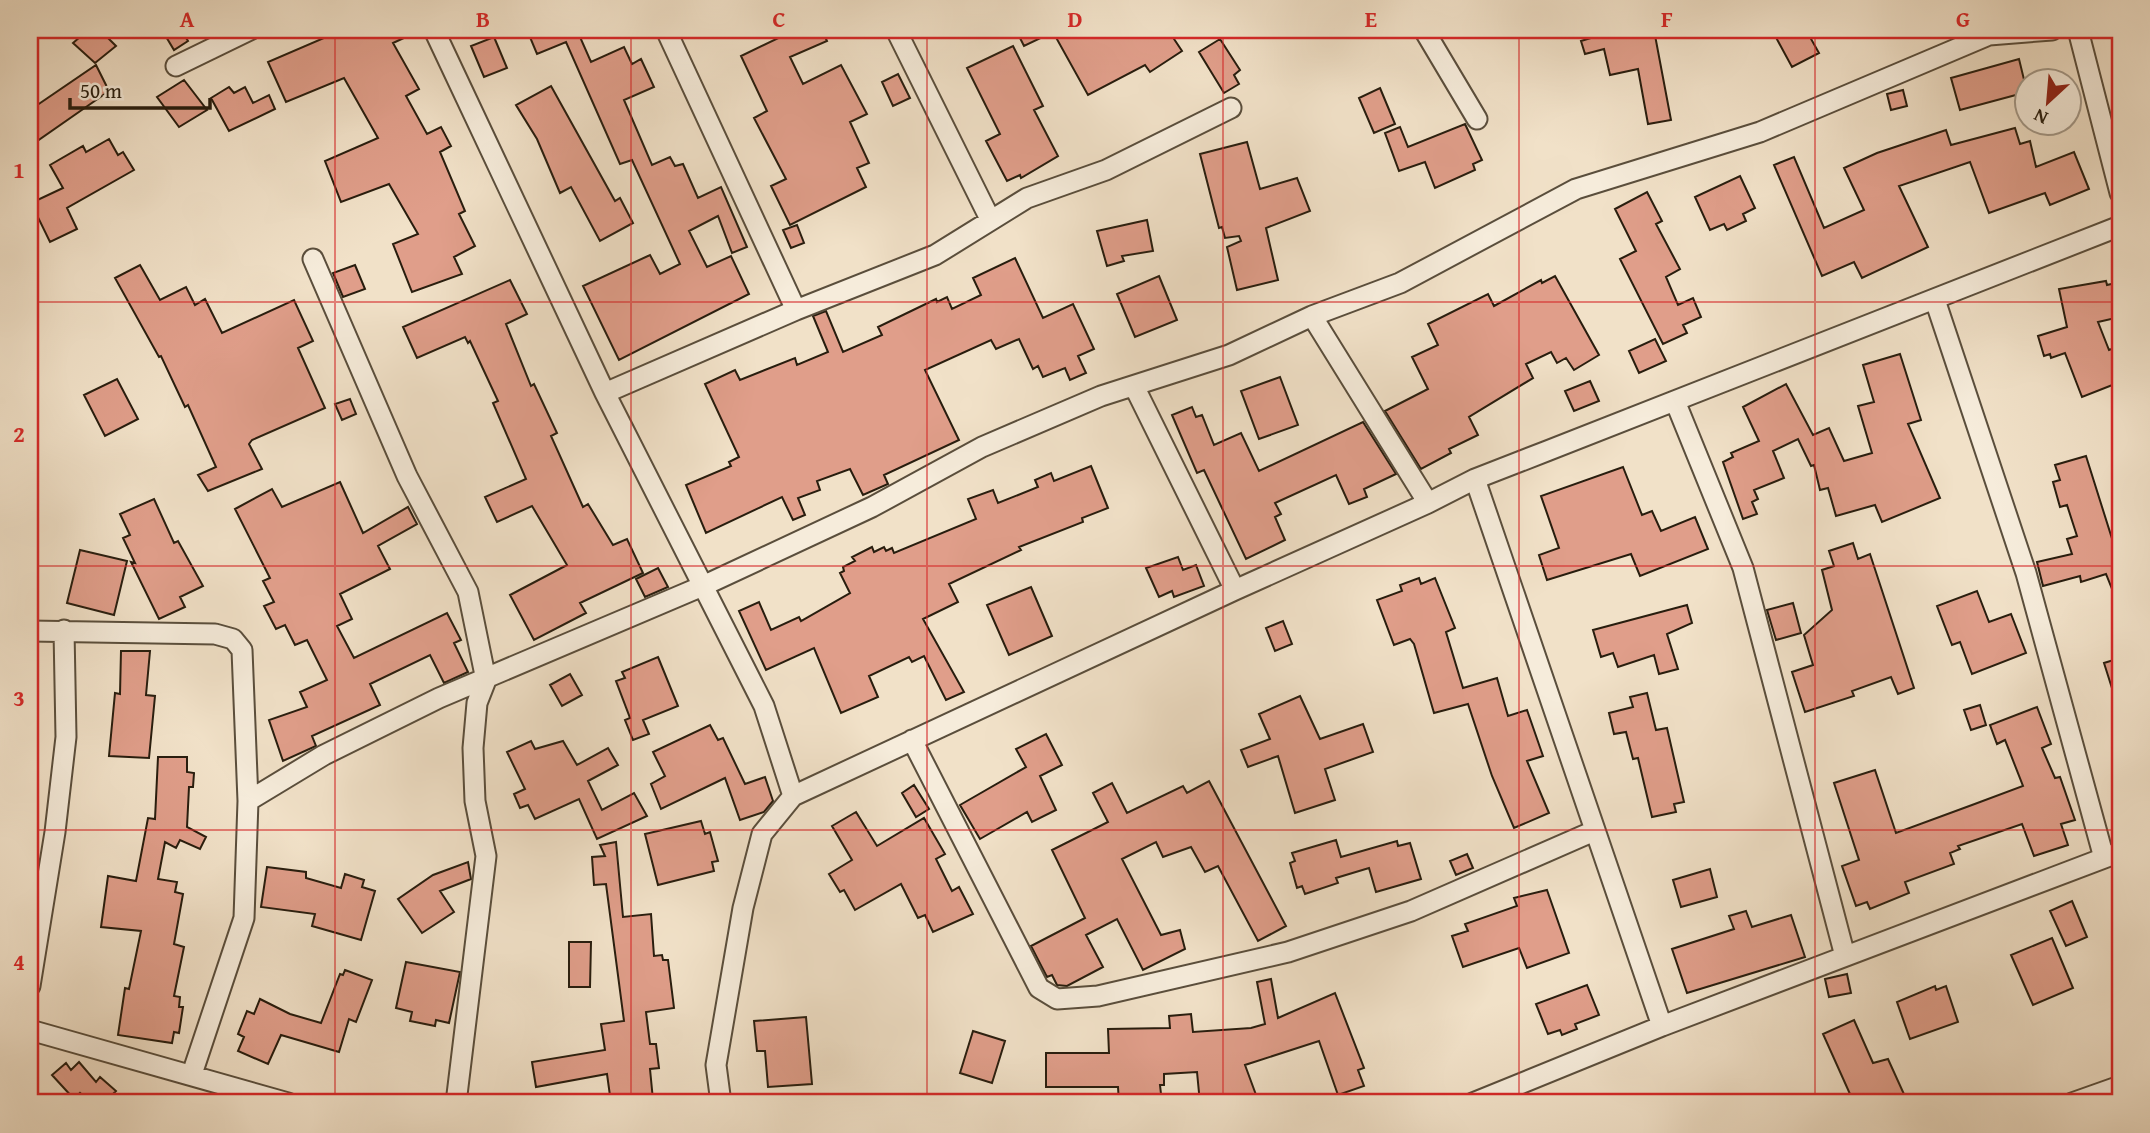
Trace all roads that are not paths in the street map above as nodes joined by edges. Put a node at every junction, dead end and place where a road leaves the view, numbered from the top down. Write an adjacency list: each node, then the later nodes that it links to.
1 (250, 30): 8 (street)
2 (434, 30): 19 (street)
3 (666, 30): 16 (street)
4 (896, 30): 12 (street)
5 (1424, 30): 10 (street)
6 (2052, 30): 17 (street)
7 (2078, 30): 11 (street)
8 (176, 66)
9 (1231, 108): 12 (street)
10 (1477, 119)
11 (2120, 193)
12 (990, 219): 16 (street)
13 (2120, 226): 15 (street)
14 (313, 259): 27 (street)
15 (1935, 300): 20 (street); 32 (street)
16 (796, 310): 19 (street)
17 (1312, 316): 18 (street); 22 (street)
18 (1135, 388): 23 (street); 24 (street)
19 (605, 393): 23 (street)
20 (1675, 401): 21 (street); 33 (street)
21 (1475, 479): 22 (street); 31 (street)
22 (1428, 503): 24 (street)
23 (705, 585): 27 (street); 29 (street)
24 (1235, 590): 28 (street)
25 (64, 630): 26 (street); 30 (street); 34 (street)
26 (30, 631)
27 (486, 680): 30 (street); 40 (street)
28 (912, 740): 29 (street); 31 (street)
29 (793, 796): 41 (street)
30 (248, 802): 37 (street)
31 (1594, 831): 35 (street)
32 (2112, 855): 33 (street)
33 (1845, 956): 35 (street)
34 (30, 986)
35 (1662, 1026): 42 (street)
36 (30, 1030): 37 (street)
37 (192, 1074): 39 (street)
38 (2120, 1086): 43 (street)
39 (288, 1103)
40 (456, 1103)
41 (721, 1103)
42 (1473, 1103)
43 (2072, 1103)

